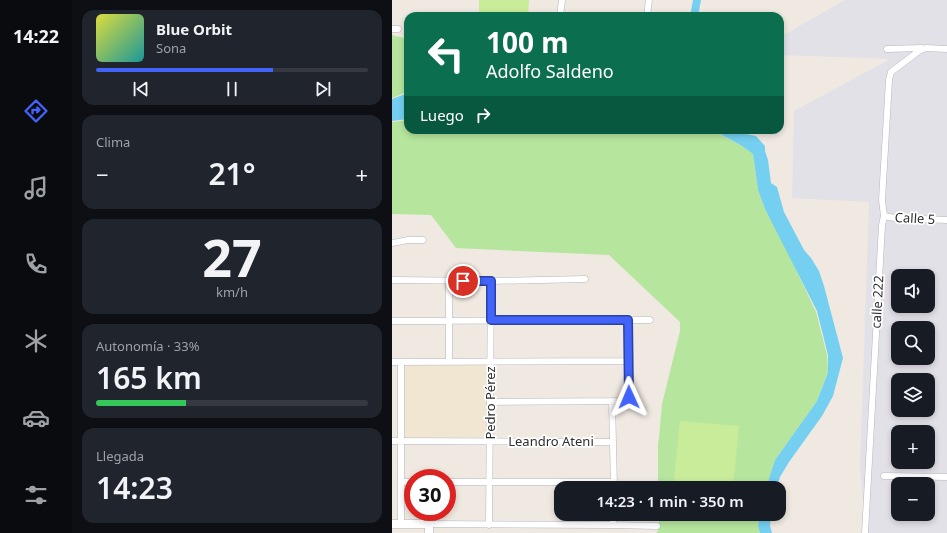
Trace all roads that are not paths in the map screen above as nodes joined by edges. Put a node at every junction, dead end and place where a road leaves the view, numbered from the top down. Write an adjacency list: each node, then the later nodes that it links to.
1 (562, 0): 3 (street)
2 (649, 0): 4 (street)
3 (560, 12)
4 (648, 12)
5 (926, 48): 6 (street); 7 (street); 8 (street, calle 222)
6 (887, 49)
7 (947, 49)
8 (884, 216): 9 (street, Calle 5); 46 (street, calle 222)
9 (947, 220)
10 (424, 240): 11 (street)
11 (392, 243)
12 (392, 280): 14 (street)
13 (585, 280): 15 (street)
14 (449, 281): 15 (street); 20 (street)
15 (491, 281): 16 (street, Pedro Pérez)
16 (491, 320): 17 (street); 20 (street); 21 (street, Pedro Pérez)
17 (628, 320): 18 (street); 25 (street)
18 (650, 320)
19 (392, 321): 20 (street)
20 (449, 321): 24 (street)
21 (490, 361): 24 (street); 25 (street); 26 (street, Pedro Pérez)
22 (392, 362): 23 (street)
23 (401, 362): 24 (street); 29 (street)
24 (449, 362)
25 (629, 362): 27 (street)
26 (490, 402): 27 (street); 30 (street, Pedro Pérez)
27 (612, 402): 31 (street)
28 (392, 441): 29 (street, Leandro Ateni)
29 (401, 441): 30 (street, Leandro Ateni); 35 (street)
30 (489, 441): 31 (street, Leandro Ateni); 37 (street, Pedro Pérez)
31 (613, 442): 34 (street)
32 (884, 476): 33 (street)
33 (947, 477)
34 (614, 481)
35 (402, 482): 41 (street)
36 (456, 482): 37 (street)
37 (489, 482): 38 (street); 42 (street, Pedro Pérez)
38 (554, 484)
39 (613, 521): 43 (street)
40 (392, 524): 41 (street)
41 (401, 524): 45 (street)
42 (489, 525): 43 (street); 45 (street)
43 (613, 525): 44 (street)
44 (658, 526)
45 (429, 529)
46 (865, 533)

